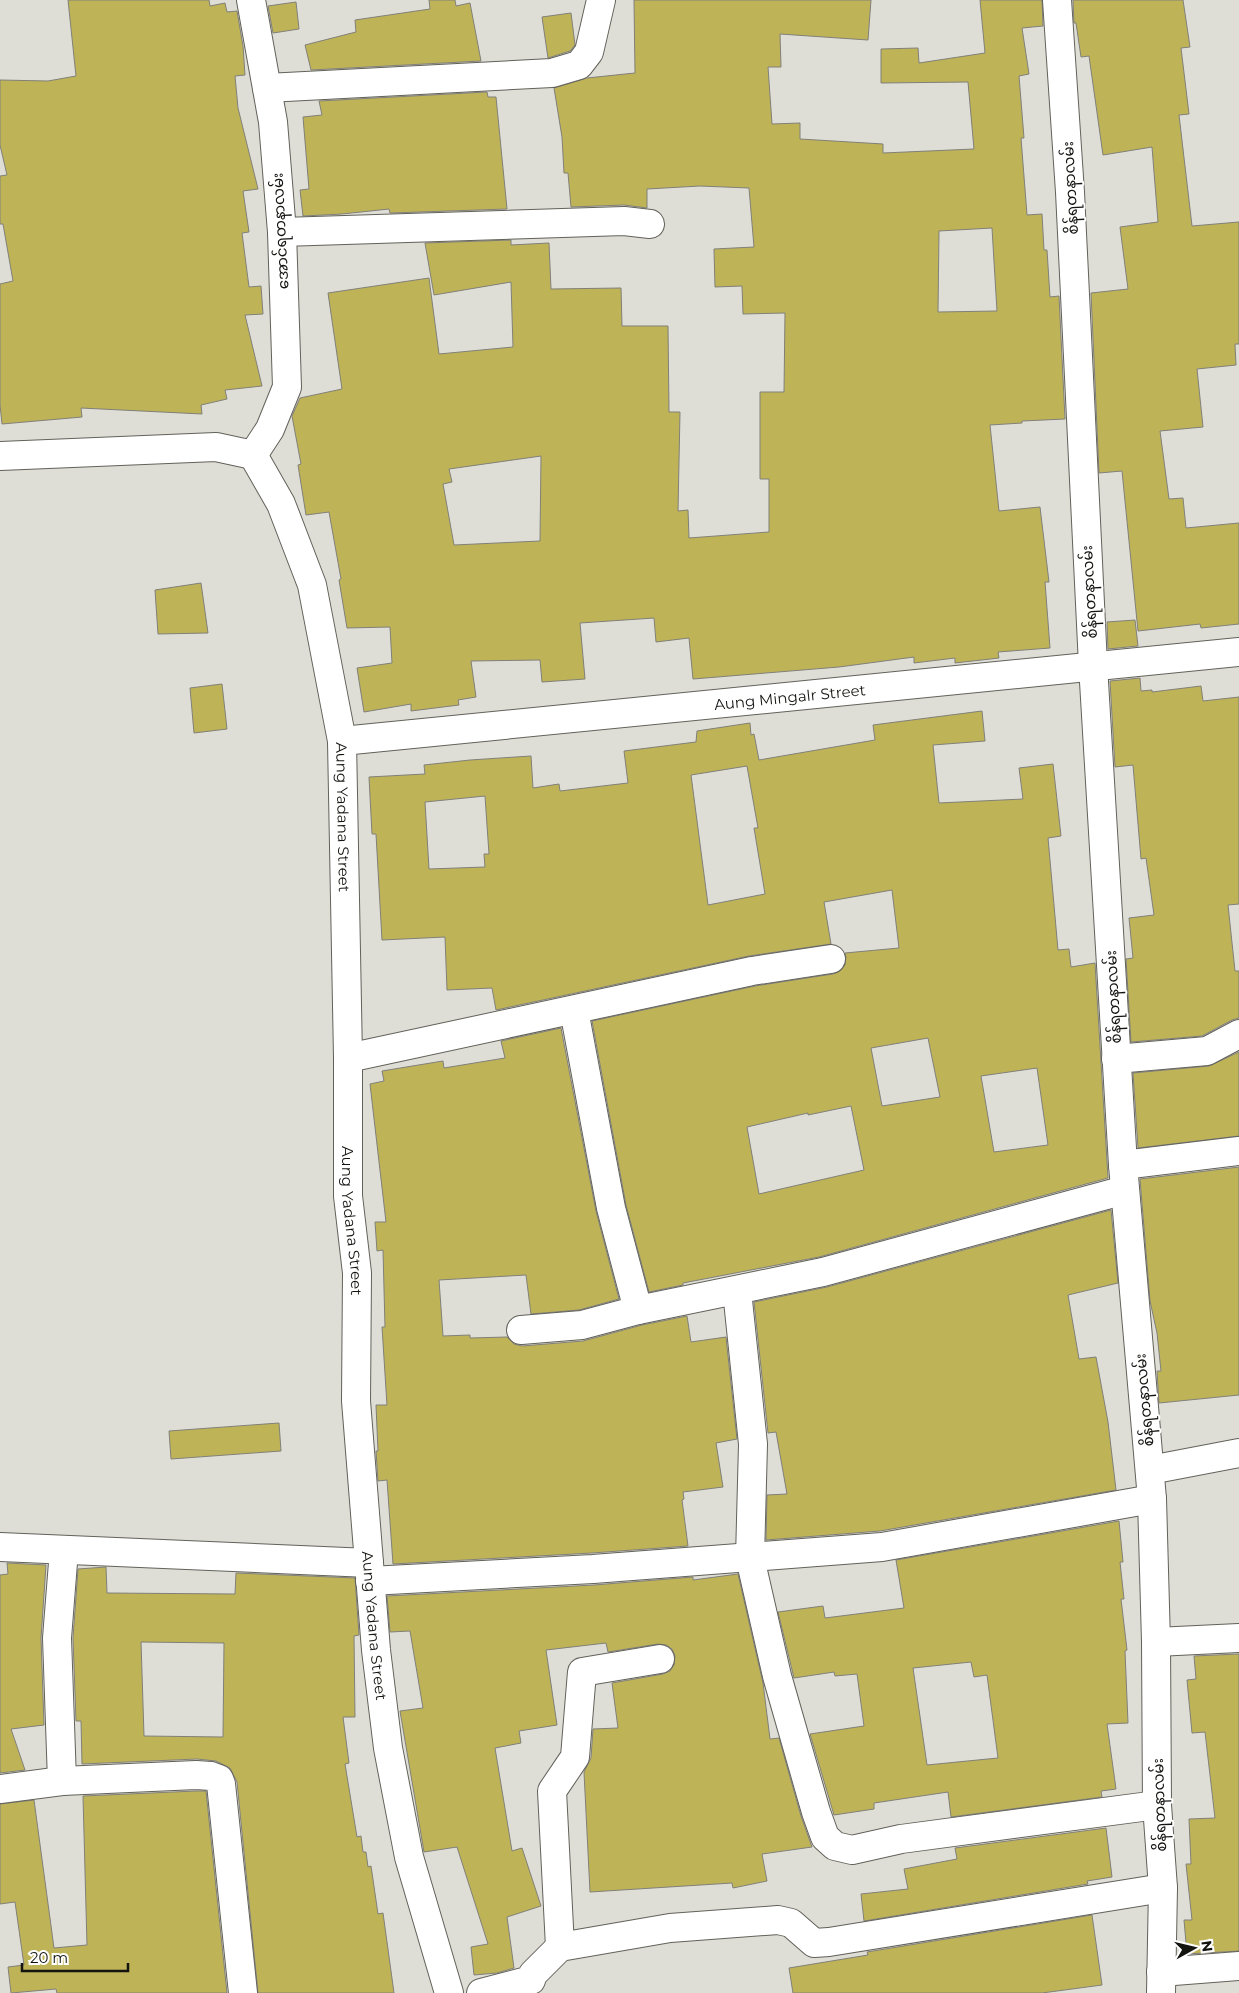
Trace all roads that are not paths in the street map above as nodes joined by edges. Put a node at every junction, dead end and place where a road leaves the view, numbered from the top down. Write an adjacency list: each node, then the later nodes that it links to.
1 (251, 0): 4 (street, အောင်ရတနာလမ်း)
2 (601, 0): 4 (street)
3 (1057, 0): 10 (street, စိန်ရတနာလမ်း)
4 (267, 88): 6 (street, အောင်ရတနာလမ်း)
5 (650, 224): 6 (street)
6 (282, 232): 7 (street, အောင်ရတနာလမ်း)
7 (253, 455): 8 (street); 11 (street, Aung Yadana Street)
8 (0, 456)
9 (1239, 652): 10 (street, Aung Mingalr Street)
10 (1093, 665): 11 (street, Aung Mingalr Street); 16 (street, စိန်ရတနာလမ်း)
11 (342, 741): 15 (street, Aung Yadana Street)
12 (831, 959): 13 (street)
13 (574, 1010): 15 (street); 20 (street)
14 (1239, 1034): 16 (street)
15 (348, 1058): 28 (street, Aung Yadana Street)
16 (1116, 1059): 18 (street, စိန်ရတနာလမ်း)
17 (1239, 1151): 18 (street)
18 (1124, 1177): 19 (street); 23 (street, စိန်ရတနာလမ်း)
19 (737, 1291): 20 (street); 27 (street)
20 (638, 1310): 21 (street)
21 (521, 1330)
22 (1239, 1453): 23 (street)
23 (1150, 1470): 24 (street, စိန်ရတနာလမ်း)
24 (1152, 1499): 27 (street); 30 (street, စိန်ရတနာလမ်း)
25 (0, 1547): 26 (street)
26 (64, 1550): 28 (street); 32 (street)
27 (750, 1558): 28 (street); 34 (street)
28 (369, 1572): 40 (street, Aung Yadana Street)
29 (1239, 1638): 30 (street)
30 (1156, 1642): 34 (street, စိန်ရတနာလမ်း)
31 (660, 1659): 36 (street)
32 (62, 1781): 33 (street); 39 (street)
33 (0, 1789)
34 (1157, 1805): 35 (street, စိန်ရတနာလမ်း)
35 (1162, 1888): 36 (street); 38 (street, စိန်ရတနာလမ်း)
36 (560, 1947): 41 (street)
37 (1239, 1966): 38 (street)
38 (1161, 1983)
39 (243, 1993)
40 (449, 1993)
41 (481, 1993)

